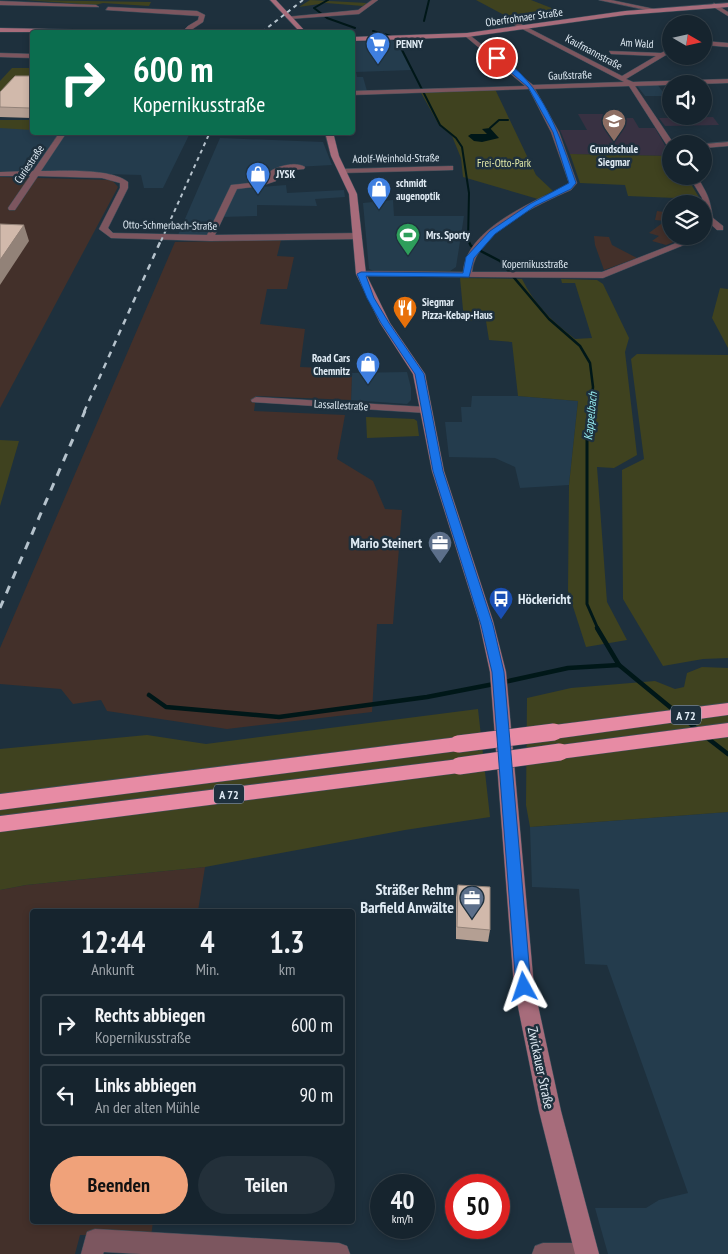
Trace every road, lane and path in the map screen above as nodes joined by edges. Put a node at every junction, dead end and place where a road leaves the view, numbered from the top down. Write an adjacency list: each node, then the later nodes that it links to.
1 (273, 0): 11 (main road)
2 (375, 0): 11 (street)
3 (602, 0): 9 (street)
4 (0, 3): 7 (street)
5 (714, 5): 6 (main road, Oberfrohnaer Straße); 9 (main road, Oberfrohnaer Straße); 10 (street)
6 (728, 5)
7 (96, 7)
8 (108, 9): 15 (street)
9 (656, 10): 13 (main road, Oberfrohnaer Straße)
10 (728, 14)
11 (290, 17): 16 (main road)
12 (509, 20): 13 (street, Kaufmannstraße)
13 (524, 28): 18 (main road, Oberfrohnaer Straße); 26 (street, Kaufmannstraße)
14 (0, 30): 17 (main road)
15 (188, 30)
16 (301, 30)
17 (30, 31)
18 (467, 35): 19 (main road, Oberfrohnaer Straße); 29 (street)
19 (355, 39)
20 (712, 44): 21 (street)
21 (728, 45)
22 (611, 52): 24 (street, Am Wald)
23 (0, 55): 25 (street)
24 (662, 55): 26 (street, Am Wald)
25 (30, 56)
26 (622, 80): 28 (street, Kaufmannstraße)
27 (728, 81): 28 (street, Gaußstraße)
28 (630, 83): 29 (street, Gaußstraße); 33 (street, Kaufmannstraße)
29 (530, 86): 30 (street, Gaußstraße); 49 (street)
30 (355, 93)
31 (62, 135): 40 (street, Curiestraße)
32 (329, 135): 38 (main road, Zwickauer Straße)
33 (664, 135)
34 (728, 144): 35 (street)
35 (712, 145)
36 (300, 167): 46 (street)
37 (450, 168): 38 (street, Adolf-Weinhold-Straße)
38 (343, 171): 45 (main road, Zwickauer Straße)
39 (0, 174): 40 (street, Otto-Schmerbach-Straße)
40 (36, 174): 42 (street, Curiestraße); 46 (street, Otto-Schmerbach-Straße)
41 (698, 185): 43 (street)
42 (12, 208)
43 (724, 227): 44 (street, Kopernikusstraße)
44 (712, 232)
45 (358, 236): 46 (street, Otto-Schmerbach-Straße); 48 (main road, Zwickauer Straße)
46 (210, 238)
47 (680, 245): 49 (street, Kopernikusstraße)
48 (361, 274): 49 (street, Kopernikusstraße); 51 (main road, Zwickauer Straße)
49 (467, 275)
50 (256, 400): 51 (street, Lassallestraße)
51 (426, 410): 59 (main road, Zwickauer Straße)
52 (728, 710): 54 (highway, A 72, bridge)
53 (728, 730): 55 (highway, A 72, bridge)
54 (0, 802)
55 (0, 824)
56 (94, 1247): 57 (street)
57 (339, 1254)
58 (543, 1254): 59 (street)
59 (587, 1254)

